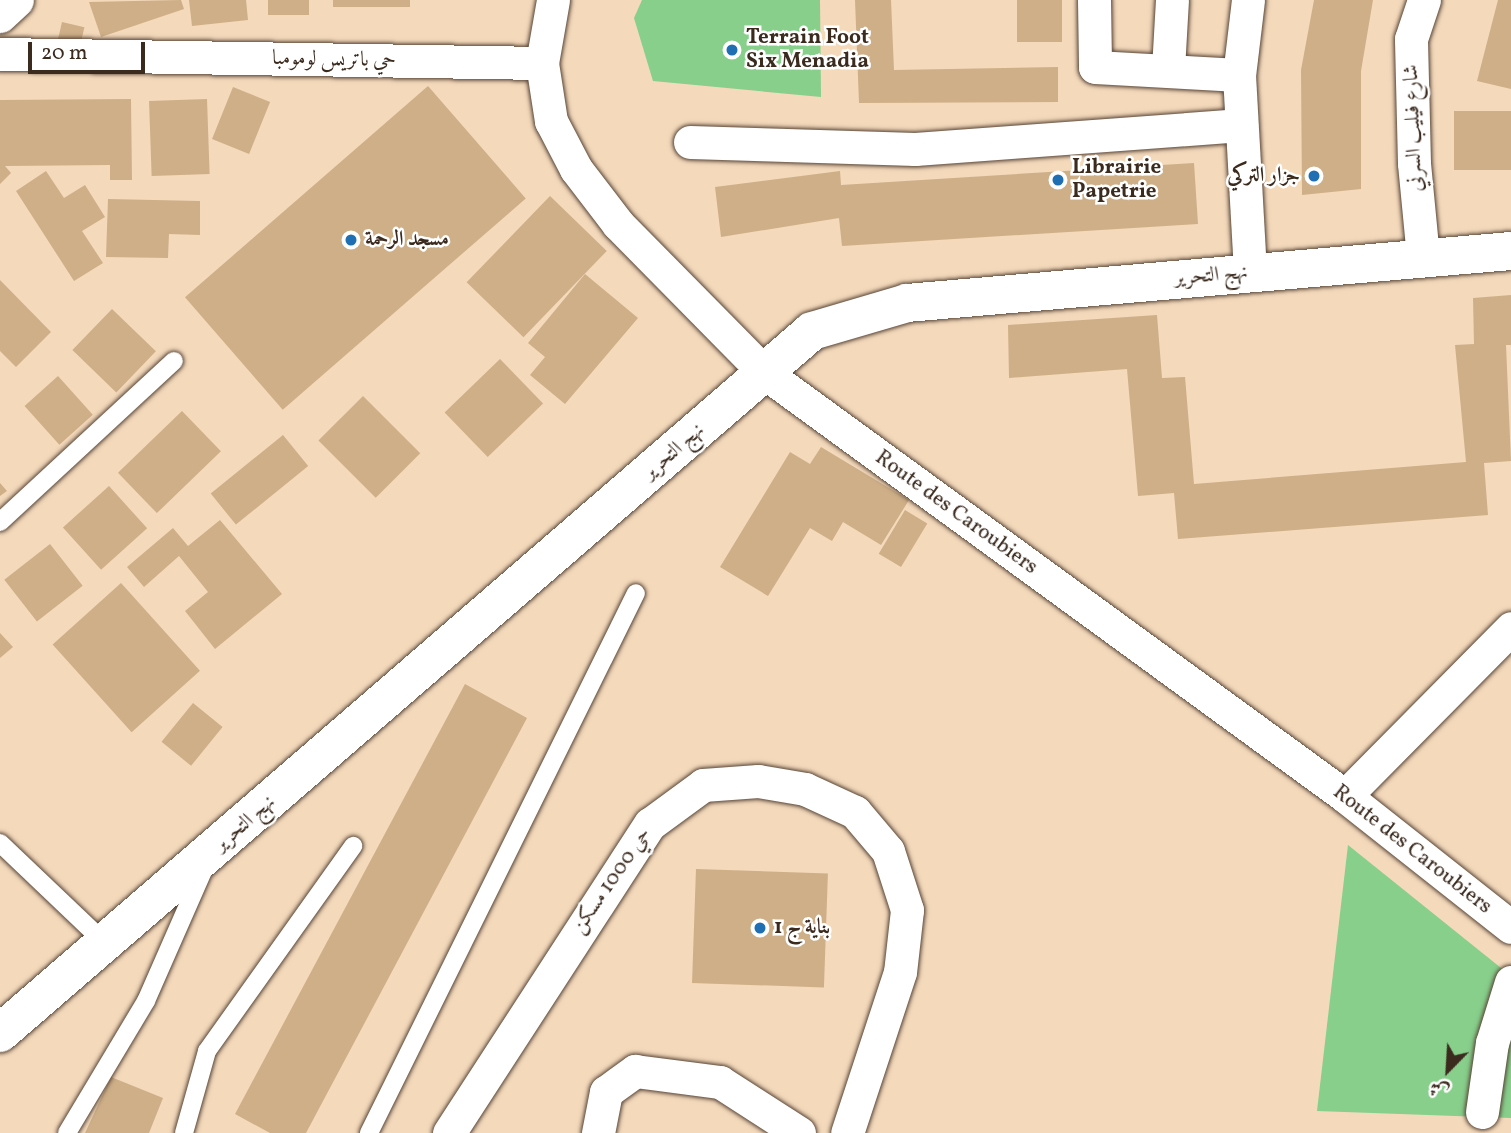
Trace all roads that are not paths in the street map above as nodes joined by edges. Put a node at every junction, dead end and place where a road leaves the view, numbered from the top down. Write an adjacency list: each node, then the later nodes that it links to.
1 (17, 0): 7 (street)
2 (553, 0): 9 (street, Route des Caroubiers)
3 (1094, 0): 10 (street)
4 (1172, 0): 10 (street)
5 (1248, 0): 11 (street)
6 (1424, 0): 15 (street, شارع فيليب السرني)
7 (0, 16)
8 (0, 54): 9 (street, حي باتريس لومومبا)
9 (542, 63): 18 (street, Route des Caroubiers)
10 (1168, 69): 11 (street)
11 (1239, 75): 12 (street)
12 (1241, 125): 13 (street); 16 (street)
13 (690, 142)
14 (1511, 251): 15 (street, نهج التحرير)
15 (1423, 257): 16 (street, نهج التحرير)
16 (1250, 272): 18 (street, نهج التحرير)
17 (174, 361): 19 (lane)
18 (765, 373): 22 (street, Route des Caroubiers); 25 (street, نهج التحرير)
19 (0, 522)
20 (636, 593): 33 (lane)
21 (1511, 628): 22 (street)
22 (1345, 796): 26 (street, Route des Caroubiers)
23 (0, 843): 27 (lane)
24 (353, 846): 32 (lane)
25 (211, 853): 27 (street, نهج التحرير); 31 (lane)
26 (1511, 927)
27 (106, 944): 29 (street, نهج التحرير)
28 (1511, 982): 30 (street)
29 (0, 1033)
30 (1482, 1112)
31 (67, 1133)
32 (184, 1133)
33 (369, 1133)
34 (449, 1133): 37 (street, حي 1000 مسكن)
35 (598, 1133): 36 (street)
36 (799, 1133)
37 (847, 1133)

